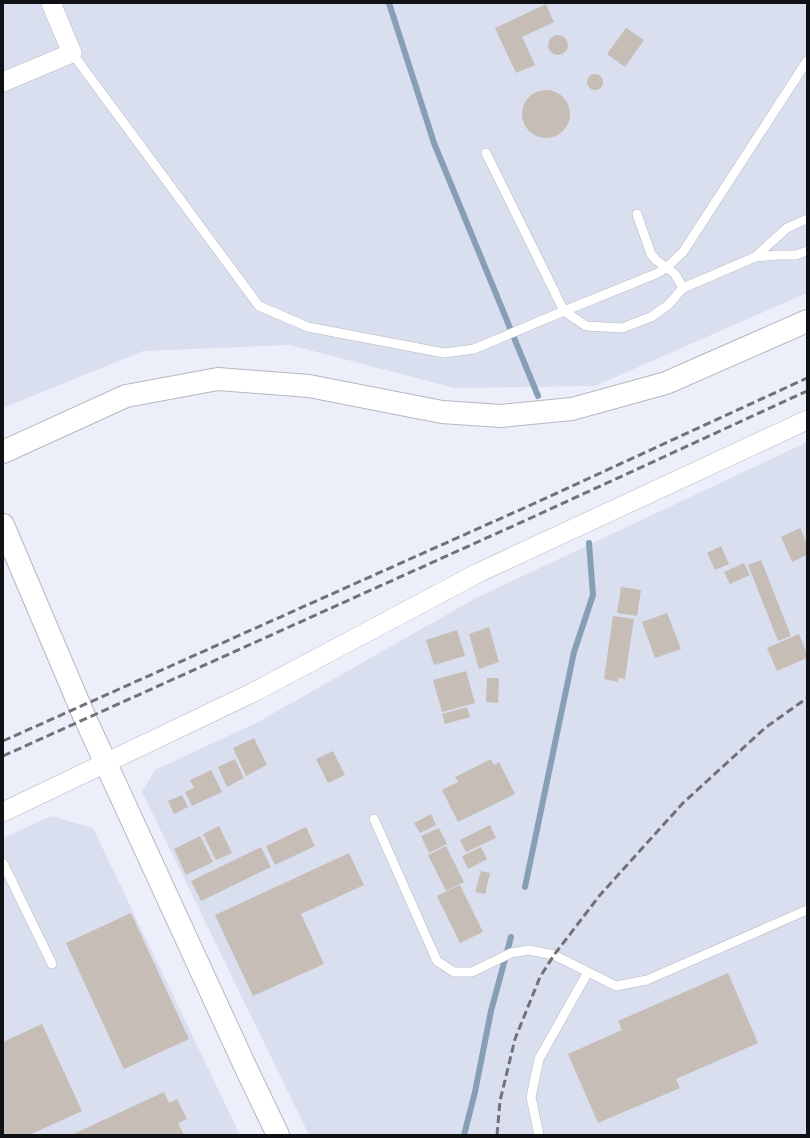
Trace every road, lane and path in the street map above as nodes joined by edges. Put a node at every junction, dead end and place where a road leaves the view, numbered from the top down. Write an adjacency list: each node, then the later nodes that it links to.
1 (51, 3): 2 (street)
2 (72, 53): 4 (street); 12 (lane)
3 (807, 61): 10 (lane)
4 (3, 82)
5 (486, 153): 12 (lane)
6 (637, 214): 10 (lane)
7 (807, 219): 9 (lane)
8 (807, 251): 9 (lane)
9 (755, 257): 11 (lane)
10 (667, 267): 11 (lane); 12 (lane)
11 (683, 288): 12 (lane)
12 (564, 311)
13 (807, 321): 15 (street)
14 (807, 420): 17 (street)
15 (3, 452)
16 (3, 525): 17 (street)
17 (106, 763): 18 (street); 24 (street)
18 (3, 812)
19 (374, 819): 23 (lane)
20 (3, 863): 22 (lane)
21 (807, 910): 23 (lane)
22 (52, 964)
23 (588, 972): 25 (lane)
24 (278, 1135)
25 (539, 1135)

